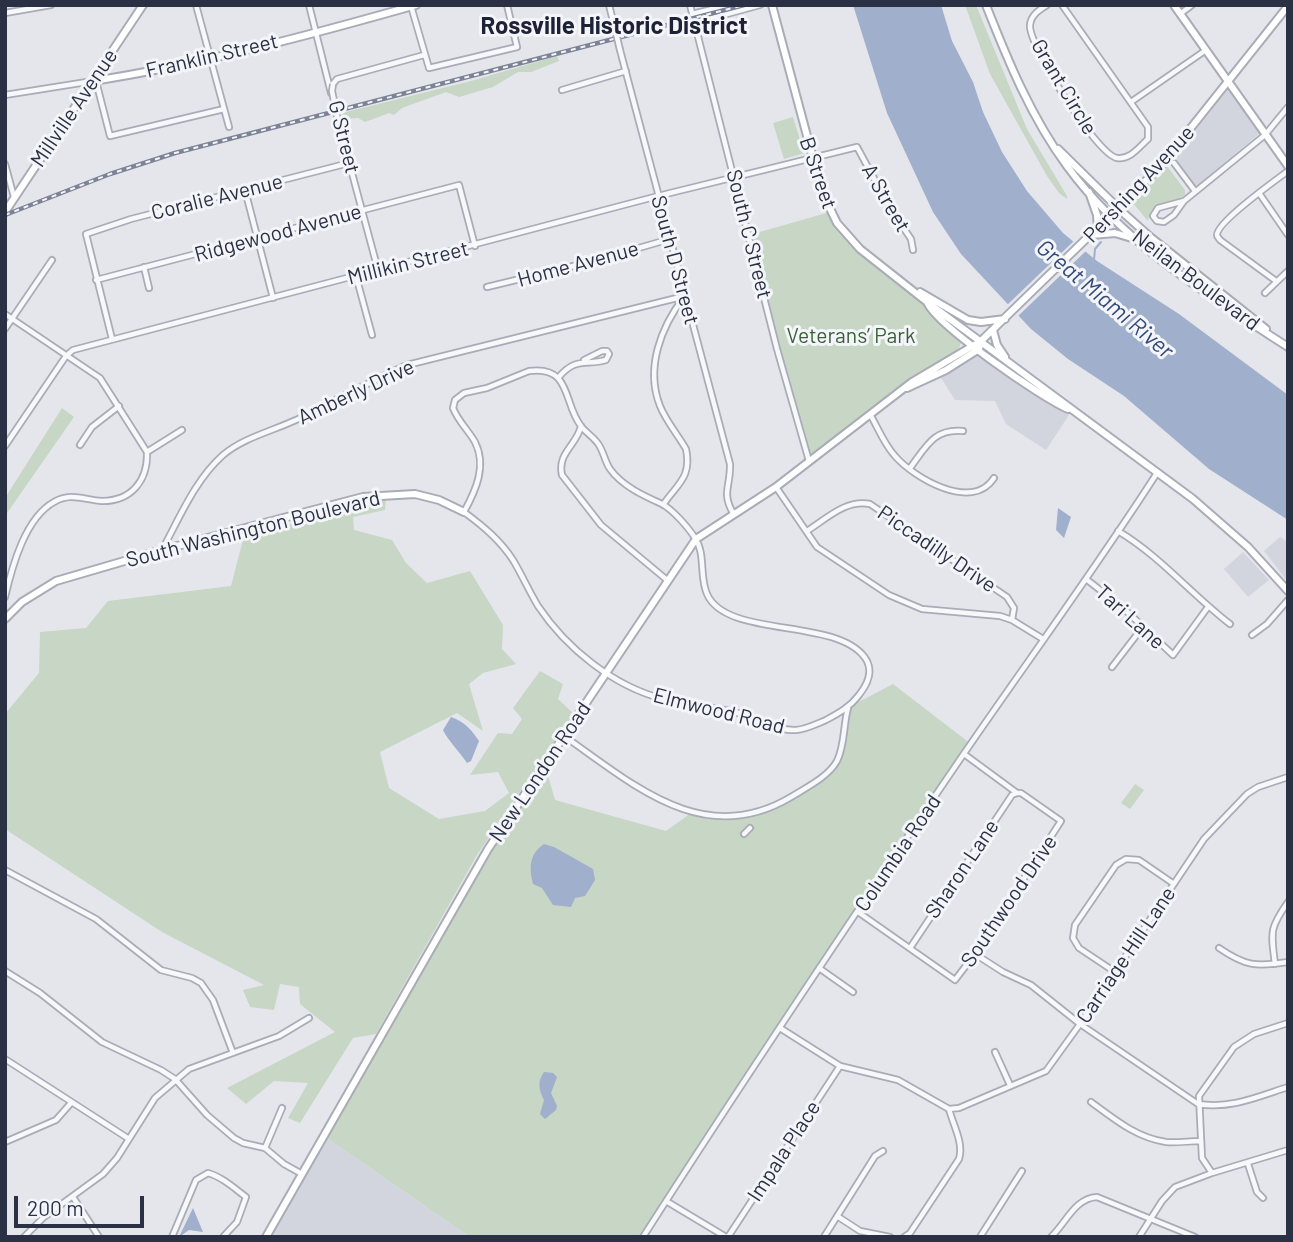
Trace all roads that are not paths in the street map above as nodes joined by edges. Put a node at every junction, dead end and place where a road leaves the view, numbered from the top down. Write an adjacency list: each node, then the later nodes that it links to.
1 (51, 5): 18 (street)
2 (143, 5): 27 (street, Millville Avenue)
3 (196, 5): 25 (street)
4 (309, 5): 22 (street, G Street)
5 (507, 5): 24 (street)
6 (609, 5): 26 (street, South D Street, bridge)
7 (690, 5): 19 (street, South C Street)
8 (729, 5): 19 (street)
9 (760, 5): 21 (street)
10 (772, 5): 39 (street, B Street)
11 (986, 5): 37 (street, Neilan Boulevard)
12 (1047, 5): 32 (street, Grant Circle)
13 (1062, 5): 32 (street)
14 (1174, 5): 20 (street)
15 (1192, 5): 20 (street)
16 (413, 6): 22 (street, Franklin Street); 24 (street)
17 (1288, 6): 28 (street, Pershing Avenue)
18 (5, 13)
19 (692, 14): 21 (street, South C Street)
20 (1180, 14): 23 (street)
21 (694, 23): 44 (street, South C Street)
22 (316, 31): 25 (street, Franklin Street); 31 (street, G Street)
23 (1206, 50): 28 (street); 32 (street)
24 (424, 55): 40 (street, G Street, bridge)
25 (212, 59): 27 (street, Franklin Street); 34 (street)
26 (626, 71): 29 (street); 49 (street, South D Street)
27 (93, 81): 30 (street, Franklin Street); 34 (street); 50 (street, Millville Avenue)
28 (1228, 82): 36 (street); 52 (street, Pershing Avenue)
29 (562, 90)
30 (5, 95)
31 (333, 102)
32 (1131, 102)
33 (1288, 107): 36 (street)
34 (224, 108): 35 (street)
35 (229, 127)
36 (1265, 135): 43 (street); 46 (street)
37 (1054, 145): 47 (street, Neilan Boulevard); 52 (street, Neilan Boulevard)
38 (857, 147): 39 (street, Millikin Street); 62 (street, A Street)
39 (811, 158): 44 (street, Millikin Street); 70 (street, B Street)
40 (349, 163): 45 (street, Coralie Avenue); 53 (street, G Street)
41 (1174, 163): 46 (street)
42 (5, 164): 50 (street)
43 (1288, 168): 48 (street)
44 (734, 177): 49 (street, Millikin Street); 105 (street, South C Street)
45 (245, 190): 58 (street); 68 (street, Coralie Avenue)
46 (1195, 191): 51 (street)
47 (1089, 192): 55 (street, Neilan Boulevard); 56 (street)
48 (1259, 193): 57 (street); 69 (street)
49 (658, 196): 59 (street, South D Street); 61 (street, Millikin Street)
50 (14, 198): 54 (street, Millville Avenue)
51 (1184, 201): 51 (street)
52 (1119, 209): 55 (street, Pershing Avenue); 87 (street, Neilan Boulevard)
53 (362, 211): 58 (street, Ridgewood Avenue); 61 (street, Ridgewood Avenue); 65 (street, G Street)
54 (5, 212)
55 (1112, 216): 56 (street, Pershing Avenue); 60 (street, Neilan Boulevard)
56 (1097, 233): 60 (street); 79 (street, Pershing Avenue)
57 (1288, 234)
58 (258, 239): 64 (street, Ridgewood Avenue); 75 (street)
59 (670, 239): 71 (street, Home Avenue); 74 (street, South D Street)
60 (1140, 241): 87 (street, Neilan Boulevard)
61 (475, 246): 65 (street, Millikin Street)
62 (913, 250)
63 (52, 260): 78 (street)
64 (144, 267): 68 (street, Ridgewood Avenue); 72 (street)
65 (378, 270): 67 (street, Millikin Street)
66 (1288, 271): 69 (street)
67 (356, 276): 75 (street, Millikin Street); 82 (street)
68 (96, 280): 84 (street)
69 (1276, 281): 73 (street)
70 (908, 286): 76 (street, B Street); 79 (street)
71 (487, 287)
72 (149, 288)
73 (1265, 293)
74 (685, 296): 110 (street); 112 (street, South D Street); 116 (street, Amberly Drive)
75 (273, 298): 84 (street, Millikin Street)
76 (927, 302): 83 (street, B Street); 85 (street, B Street)
77 (5, 314): 78 (street)
78 (12, 318): 80 (street); 88 (street)
79 (1004, 319): 81 (street, Pershing Avenue)
80 (5, 329)
81 (993, 330): 85 (street, Pershing Avenue); 91 (street)
82 (372, 335)
83 (962, 336): 86 (street, B Street); 89 (street)
84 (112, 339): 88 (street, Millikin Street)
85 (981, 341): 86 (street); 91 (street, B Street)
86 (976, 347): 89 (street, New London Road); 93 (street, New London Road); 95 (street, B Street)
87 (1288, 347)
88 (66, 355): 94 (street); 103 (street)
89 (954, 357): 93 (street, New London Road)
90 (584, 360): 90 (street); 92 (street)
91 (1009, 362): 95 (street, B Street)
92 (558, 378): 97 (street); 111 (street)
93 (906, 389): 96 (street, New London Road)
94 (119, 406): 102 (street); 104 (street)
95 (1073, 411): 107 (street)
96 (870, 413): 105 (street, New London Road); 106 (street)
97 (581, 426): 100 (street); 101 (street)
98 (181, 430): 104 (street)
99 (963, 431): 106 (street)
100 (579, 437): 101 (street); 118 (street)
101 (593, 437): 110 (street)
102 (80, 445)
103 (5, 446)
104 (146, 452): 120 (street)
105 (809, 462): 109 (street, New London Road)
106 (910, 468): 108 (street)
107 (1157, 472): 114 (street, Columbia Road); 119 (street)
108 (994, 478)
109 (776, 487): 112 (street, New London Road); 113 (street)
110 (663, 505): 115 (street)
111 (464, 512): 116 (street, South Washington Boulevard); 130 (street, South Washington Boulevard)
112 (733, 513): 115 (street, New London Road)
113 (807, 531): 124 (street); 124 (street, Piccadilly Drive)
114 (1118, 531): 117 (street, Columbia Road); 122 (street)
115 (696, 539): 118 (street, New London Road); 131 (street)
116 (162, 550): 123 (street, South Washington Boulevard)
117 (1086, 579): 126 (street, Tari Lane); 128 (street, Columbia Road)
118 (667, 580): 130 (street, New London Road)
119 (1288, 591)
120 (5, 597)
121 (1288, 600): 127 (street)
122 (1208, 607): 125 (street); 126 (street, Tari Lane)
123 (5, 619)
124 (1012, 620): 128 (street)
125 (1230, 624)
126 (1142, 628): 129 (street)
127 (1252, 635)
128 (1042, 639): 135 (street, Columbia Road)
129 (1112, 667)
130 (606, 672): 132 (street, Elmwood Road); 134 (street, New London Road)
131 (849, 707): 132 (street, Elmwood Road); 133 (street)
132 (834, 716): 133 (street)
133 (844, 724): 134 (street)
134 (564, 737): 178 (street, New London Road)
135 (964, 754): 137 (street); 143 (street, Columbia Road)
136 (1288, 777): 141 (street, Carriage Hill Lane)
137 (1017, 793): 144 (street, Sharon Lane); 146 (street, Southwood Drive)
138 (750, 828): 139 (street)
139 (744, 834)
140 (5, 870): 158 (street)
141 (1174, 884): 151 (street, Carriage Hill Lane); 151 (street)
142 (1288, 902): 148 (street)
143 (858, 912): 144 (street); 149 (street, Columbia Road)
144 (910, 948): 146 (street, Southwood Drive)
145 (1219, 948): 148 (street)
146 (975, 954): 155 (street)
147 (1288, 962): 148 (street)
148 (1275, 964)
149 (819, 968): 152 (street); 156 (street, Columbia Road)
150 (5, 971): 161 (street)
151 (1115, 972): 155 (street, Carriage Hill Lane)
152 (853, 992)
153 (309, 1018): 158 (street)
154 (1288, 1023): 166 (street)
155 (1080, 1024): 162 (street, Carriage Hill Lane); 166 (street)
156 (780, 1028): 160 (street); 181 (street, Columbia Road)
157 (995, 1052): 162 (street)
158 (233, 1053): 161 (street)
159 (5, 1059): 165 (street)
160 (840, 1066): 168 (street); 190 (street, Impala Place)
161 (175, 1079): 169 (street); 172 (street)
162 (1010, 1085): 168 (street, Carriage Hill Lane)
163 (1288, 1087): 166 (street)
164 (1090, 1102): 170 (street)
165 (71, 1103): 169 (street); 171 (street)
166 (1198, 1104): 170 (street)
167 (282, 1108): 172 (street)
168 (949, 1110): 193 (street)
169 (129, 1139): 179 (street)
170 (1200, 1140): 177 (street)
171 (5, 1142)
172 (265, 1147): 178 (street)
173 (1288, 1150): 175 (street)
174 (883, 1151): 182 (street)
175 (1248, 1164): 177 (street); 180 (street)
176 (1022, 1171): 194 (street)
177 (1212, 1173): 183 (street)
178 (302, 1174): 188 (street, New London Road)
179 (73, 1197): 184 (street); 185 (street)
180 (1263, 1198)
181 (666, 1201): 189 (street, Columbia Road); 190 (street)
182 (837, 1216): 191 (street); 192 (street)
183 (1151, 1218): 195 (street); 196 (street); 197 (street)
184 (24, 1237)
185 (99, 1237)
186 (172, 1237): 187 (street)
187 (223, 1237)
188 (266, 1237)
189 (643, 1237)
190 (727, 1237)
191 (824, 1237)
192 (890, 1237)
193 (904, 1237)
194 (980, 1237)
195 (1051, 1237)
196 (1139, 1237)
197 (1195, 1237)

